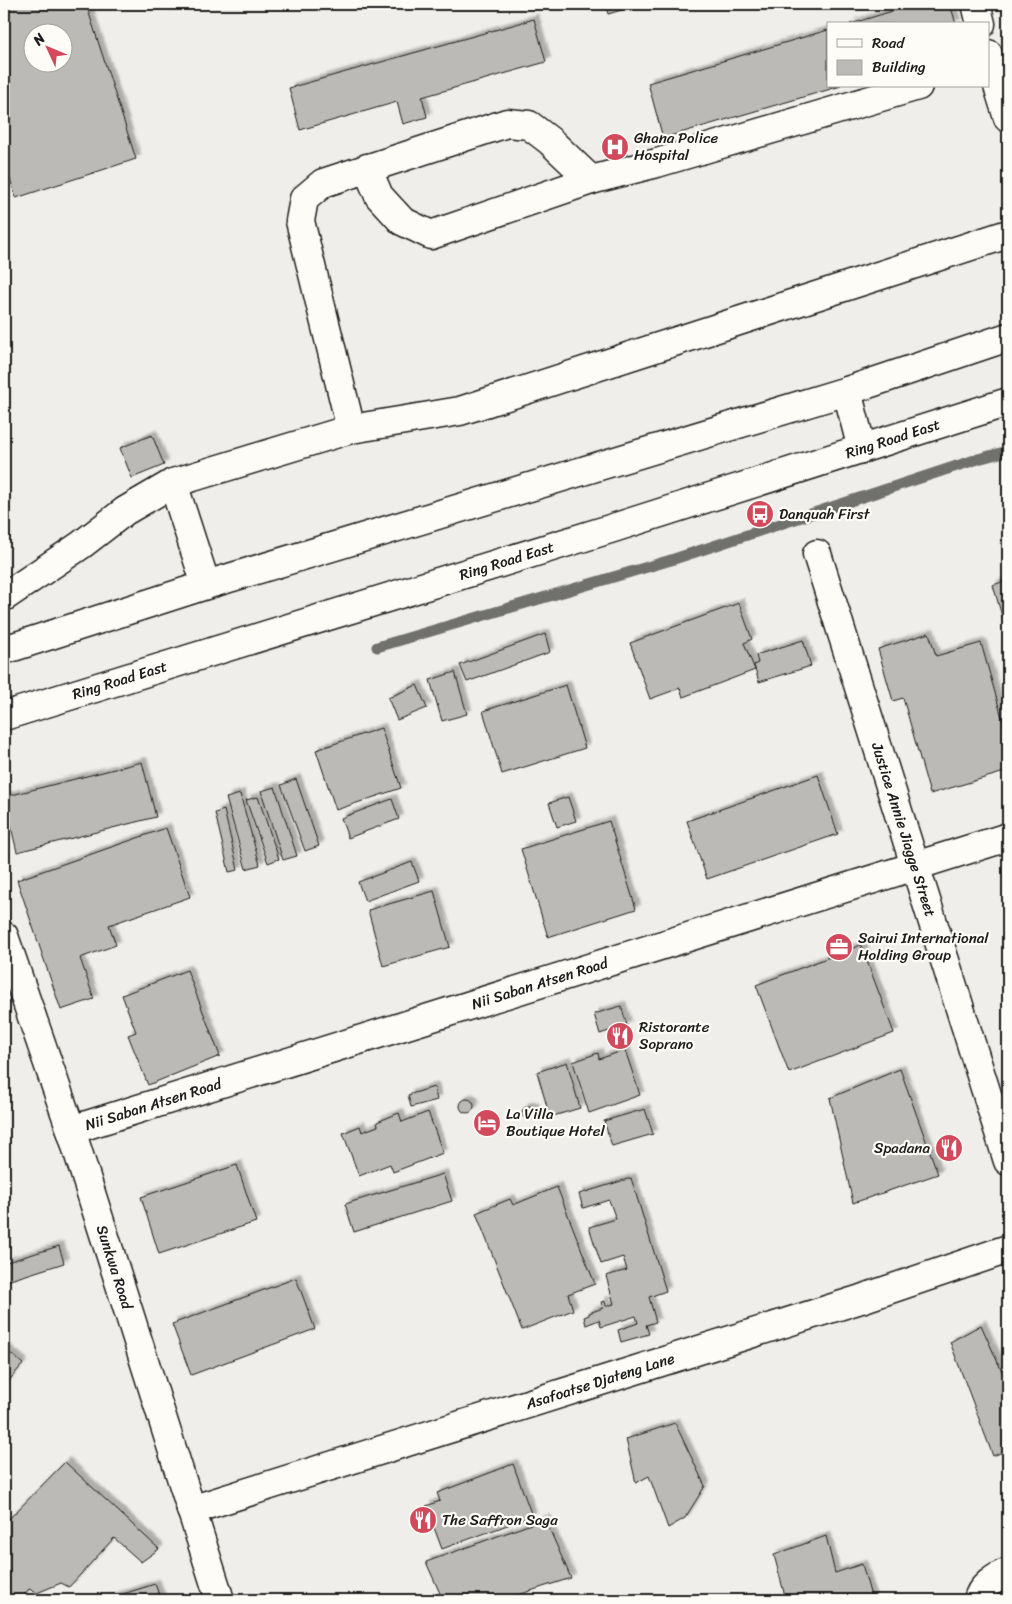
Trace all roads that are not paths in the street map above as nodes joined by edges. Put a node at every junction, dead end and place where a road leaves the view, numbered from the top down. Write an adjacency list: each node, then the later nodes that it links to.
1 (976, 4): 2 (street)
2 (980, 22)
3 (990, 65): 5 (street)
4 (911, 88): 7 (street)
5 (1008, 118)
6 (367, 168): 7 (street); 7 (street); 12 (street)
7 (591, 180)
8 (1008, 234): 12 (street)
9 (1008, 337): 10 (street)
10 (847, 391): 13 (street); 16 (street)
11 (1008, 402): 13 (street, Ring Road East)
12 (351, 430): 14 (street)
13 (862, 449): 19 (street, Ring Road East)
14 (173, 484): 16 (street); 17 (street)
15 (817, 554): 21 (street, Justice Annie Jiagge Street)
16 (206, 585): 18 (street)
17 (4, 597)
18 (4, 650)
19 (4, 716)
20 (1008, 837): 21 (street, Nii Saban Atsen Road)
21 (916, 865): 23 (street, Nii Saban Atsen Road); 24 (street, Justice Annie Jiagge Street)
22 (4, 936): 23 (street, Sunkwa Road)
23 (71, 1130): 26 (street, Sunkwa Road)
24 (1008, 1161)
25 (1008, 1249): 26 (street, Asafoatse Djateng Lane)
26 (192, 1510): 28 (street, Sunkwa Road)
27 (1008, 1572): 29 (street)
28 (220, 1600)
29 (978, 1600)

